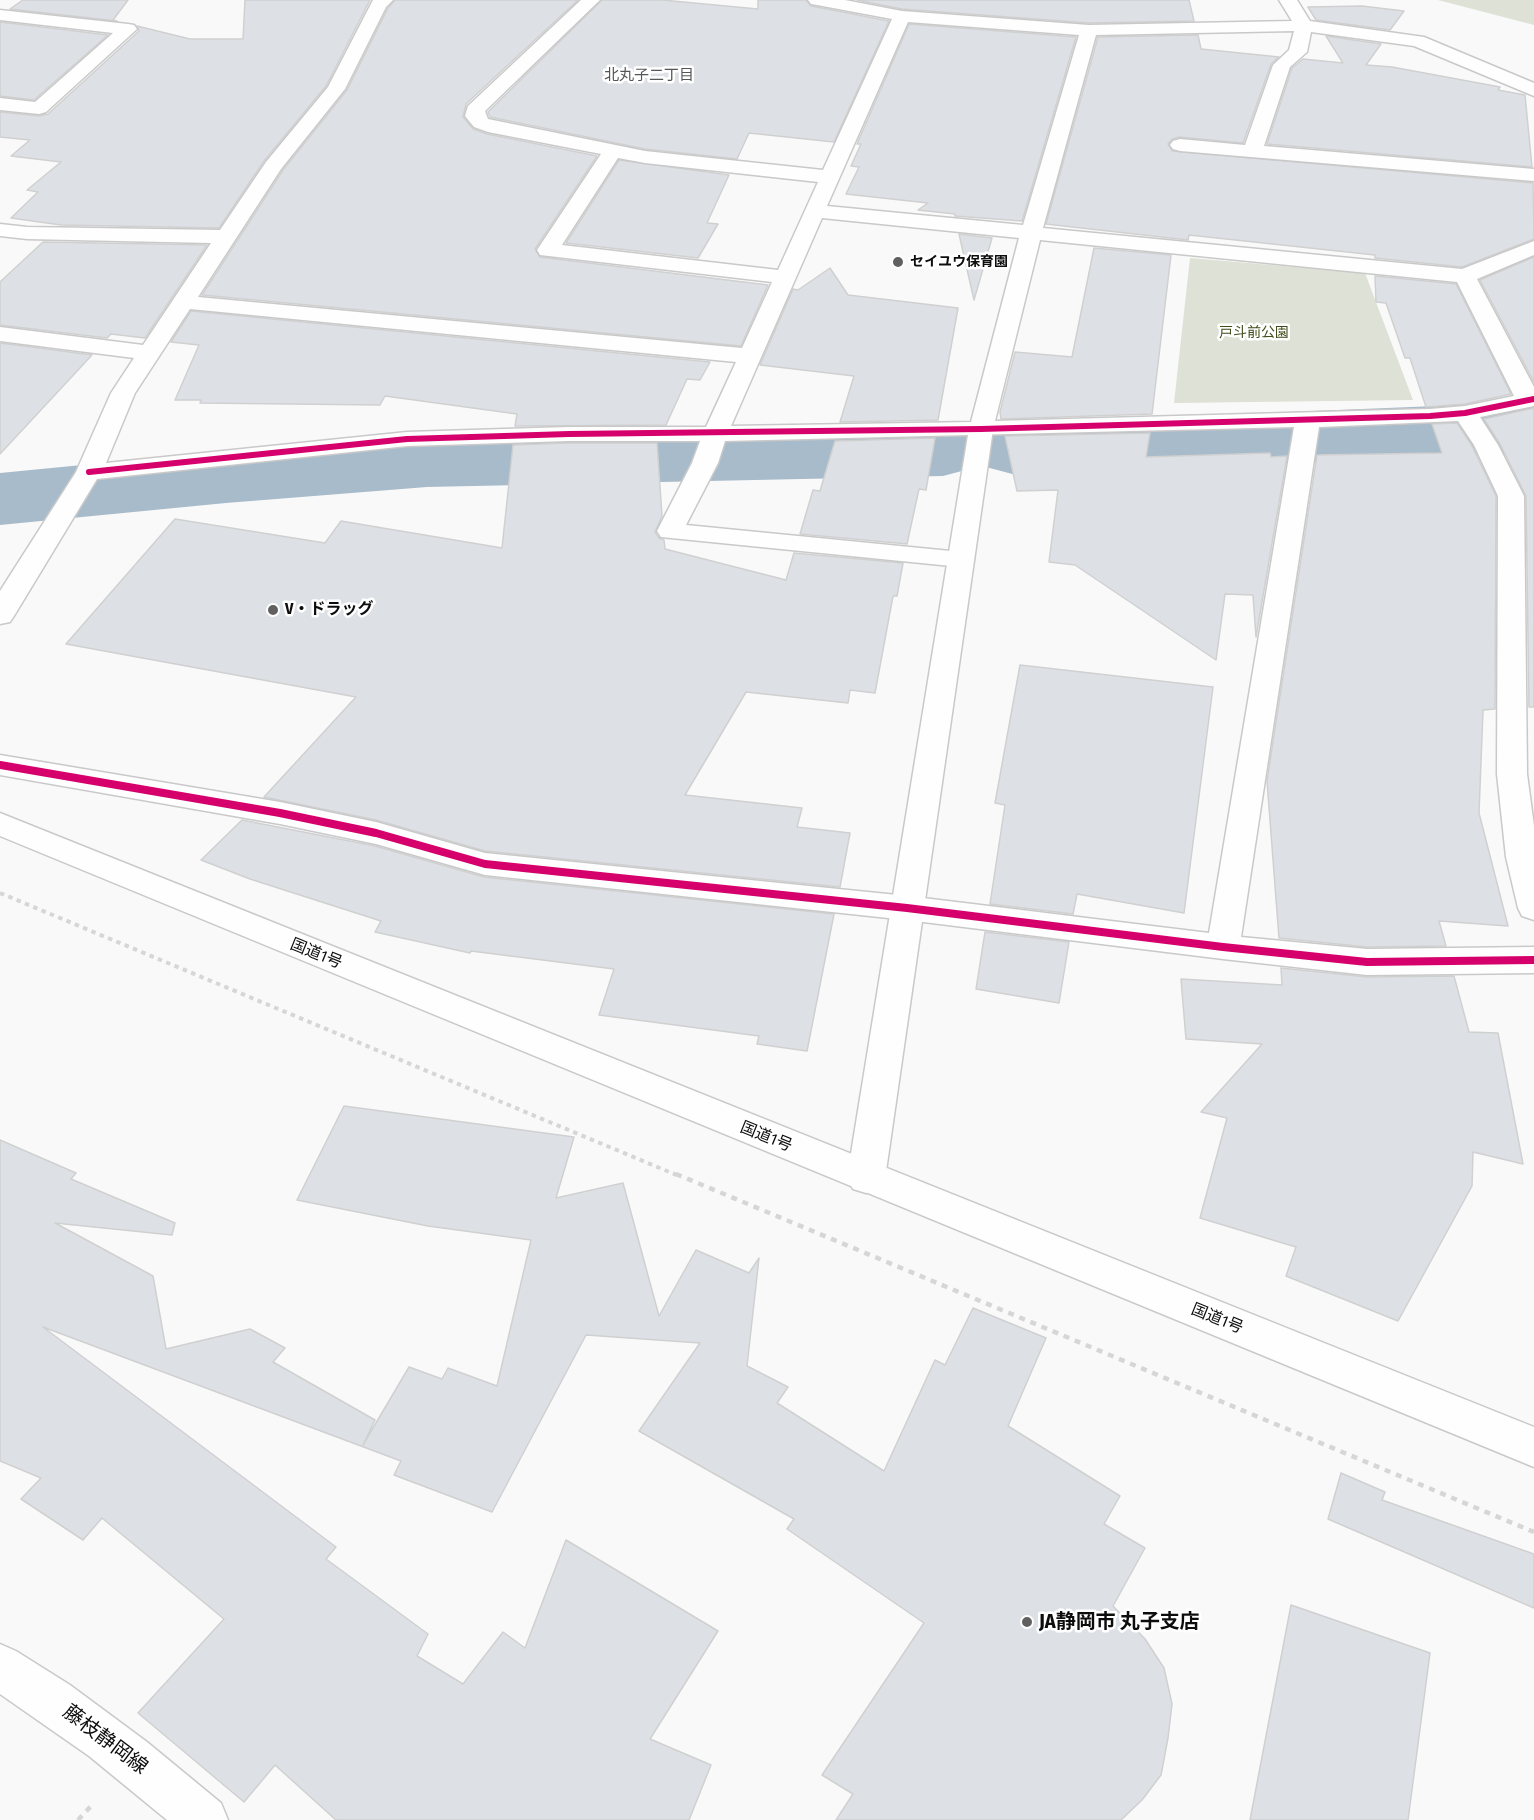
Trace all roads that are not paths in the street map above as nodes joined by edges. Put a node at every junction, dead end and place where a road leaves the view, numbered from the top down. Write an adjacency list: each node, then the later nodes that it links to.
1 (591, 0): 12 (main road)
2 (817, 0): 6 (main road)
3 (1288, 0): 7 (main road)
4 (374, 2): 19 (main road)
5 (0, 15): 10 (main road)
6 (902, 16): 8 (main road); 15 (main road)
7 (1304, 26): 8 (main road); 9 (main road); 13 (main road)
8 (1089, 30): 18 (main road)
9 (1534, 90)
10 (0, 104)
11 (1180, 144): 13 (main road)
12 (613, 151): 15 (main road); 22 (main road)
13 (1253, 151): 14 (main road)
14 (1534, 175)
15 (829, 177): 16 (main road)
16 (814, 211): 18 (main road); 22 (main road)
17 (0, 230): 19 (main road)
18 (1031, 234): 21 (main road); 30 (main road)
19 (226, 237): 23 (main road)
20 (1534, 247): 21 (main road)
21 (1465, 276): 27 (main road)
22 (785, 277): 26 (main road)
23 (183, 302): 25 (main road); 26 (main road)
24 (0, 334): 25 (main road)
25 (149, 353): 32 (main road)
26 (751, 356): 31 (main road)
27 (1531, 399): 28 (main road)
28 (1465, 412): 29 (main road); 38 (main road)
29 (1307, 420): 30 (main road); 39 (main road)
30 (981, 429): 31 (main road); 33 (main road)
31 (710, 448): 32 (main road); 33 (main road)
32 (86, 477): 34 (main road)
33 (961, 559): 37 (main road)
34 (0, 616)
35 (0, 765): 37 (main road)
36 (0, 824): 41 (main road, 国道1号)
37 (907, 908): 39 (main road); 41 (main road)
38 (1534, 908)
39 (1223, 947): 40 (main road)
40 (1534, 960)
41 (866, 1178): 42 (main road, 国道1号)
42 (1534, 1447)
43 (0, 1667): 44 (main road, 藤枝静岡線)
44 (204, 1820)

